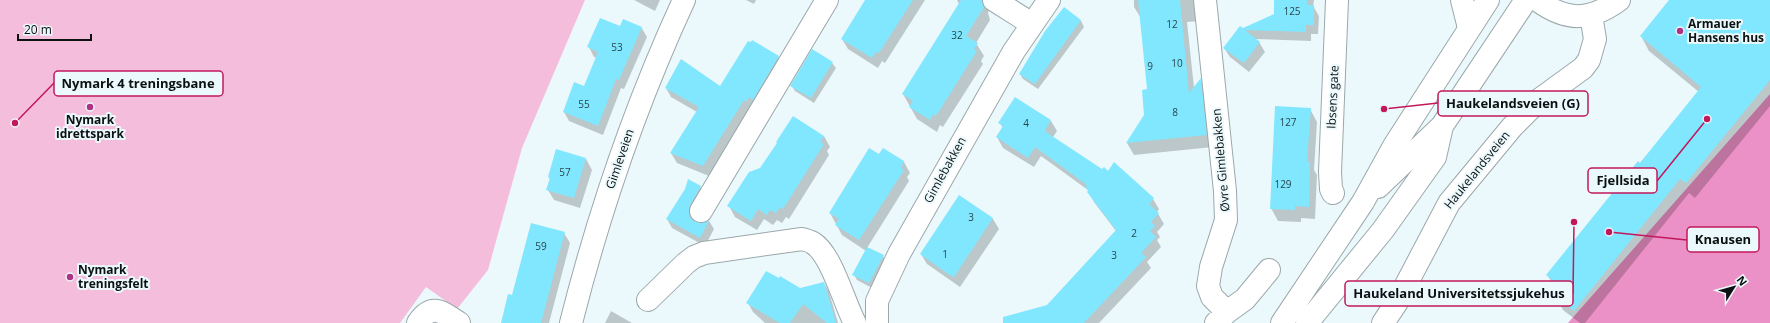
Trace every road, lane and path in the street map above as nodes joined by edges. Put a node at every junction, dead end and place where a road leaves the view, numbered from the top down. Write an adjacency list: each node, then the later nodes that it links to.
1 (684, 0): 24 (street, Gimleveien)
2 (826, 0): 18 (street)
3 (994, 0): 13 (street)
4 (1049, 0): 13 (street, Gimlebakken)
5 (1205, 0): 21 (street, Øvre Gimlebakken)
6 (1337, 0): 16 (street, Ibsens gate)
7 (1462, 0): 14 (street)
8 (1488, 0): 14 (street)
9 (1526, 0): 15 (street)
10 (1537, 0): 12 (street)
11 (1619, 0): 12 (street)
12 (1591, 15): 29 (street, Haukelandsveien)
13 (1032, 24): 26 (street, Gimlebakken)
14 (1469, 28): 17 (street)
15 (1442, 126): 17 (street); 28 (street)
16 (1333, 193)
17 (1363, 202): 27 (street)
18 (701, 211)
19 (1269, 270): 21 (street)
20 (648, 300): 25 (street)
21 (1222, 317)
22 (418, 323): 23 (street)
23 (459, 323)
24 (571, 323)
25 (855, 323)
26 (877, 323)
27 (1282, 323)
28 (1307, 323)
29 (1383, 323)

